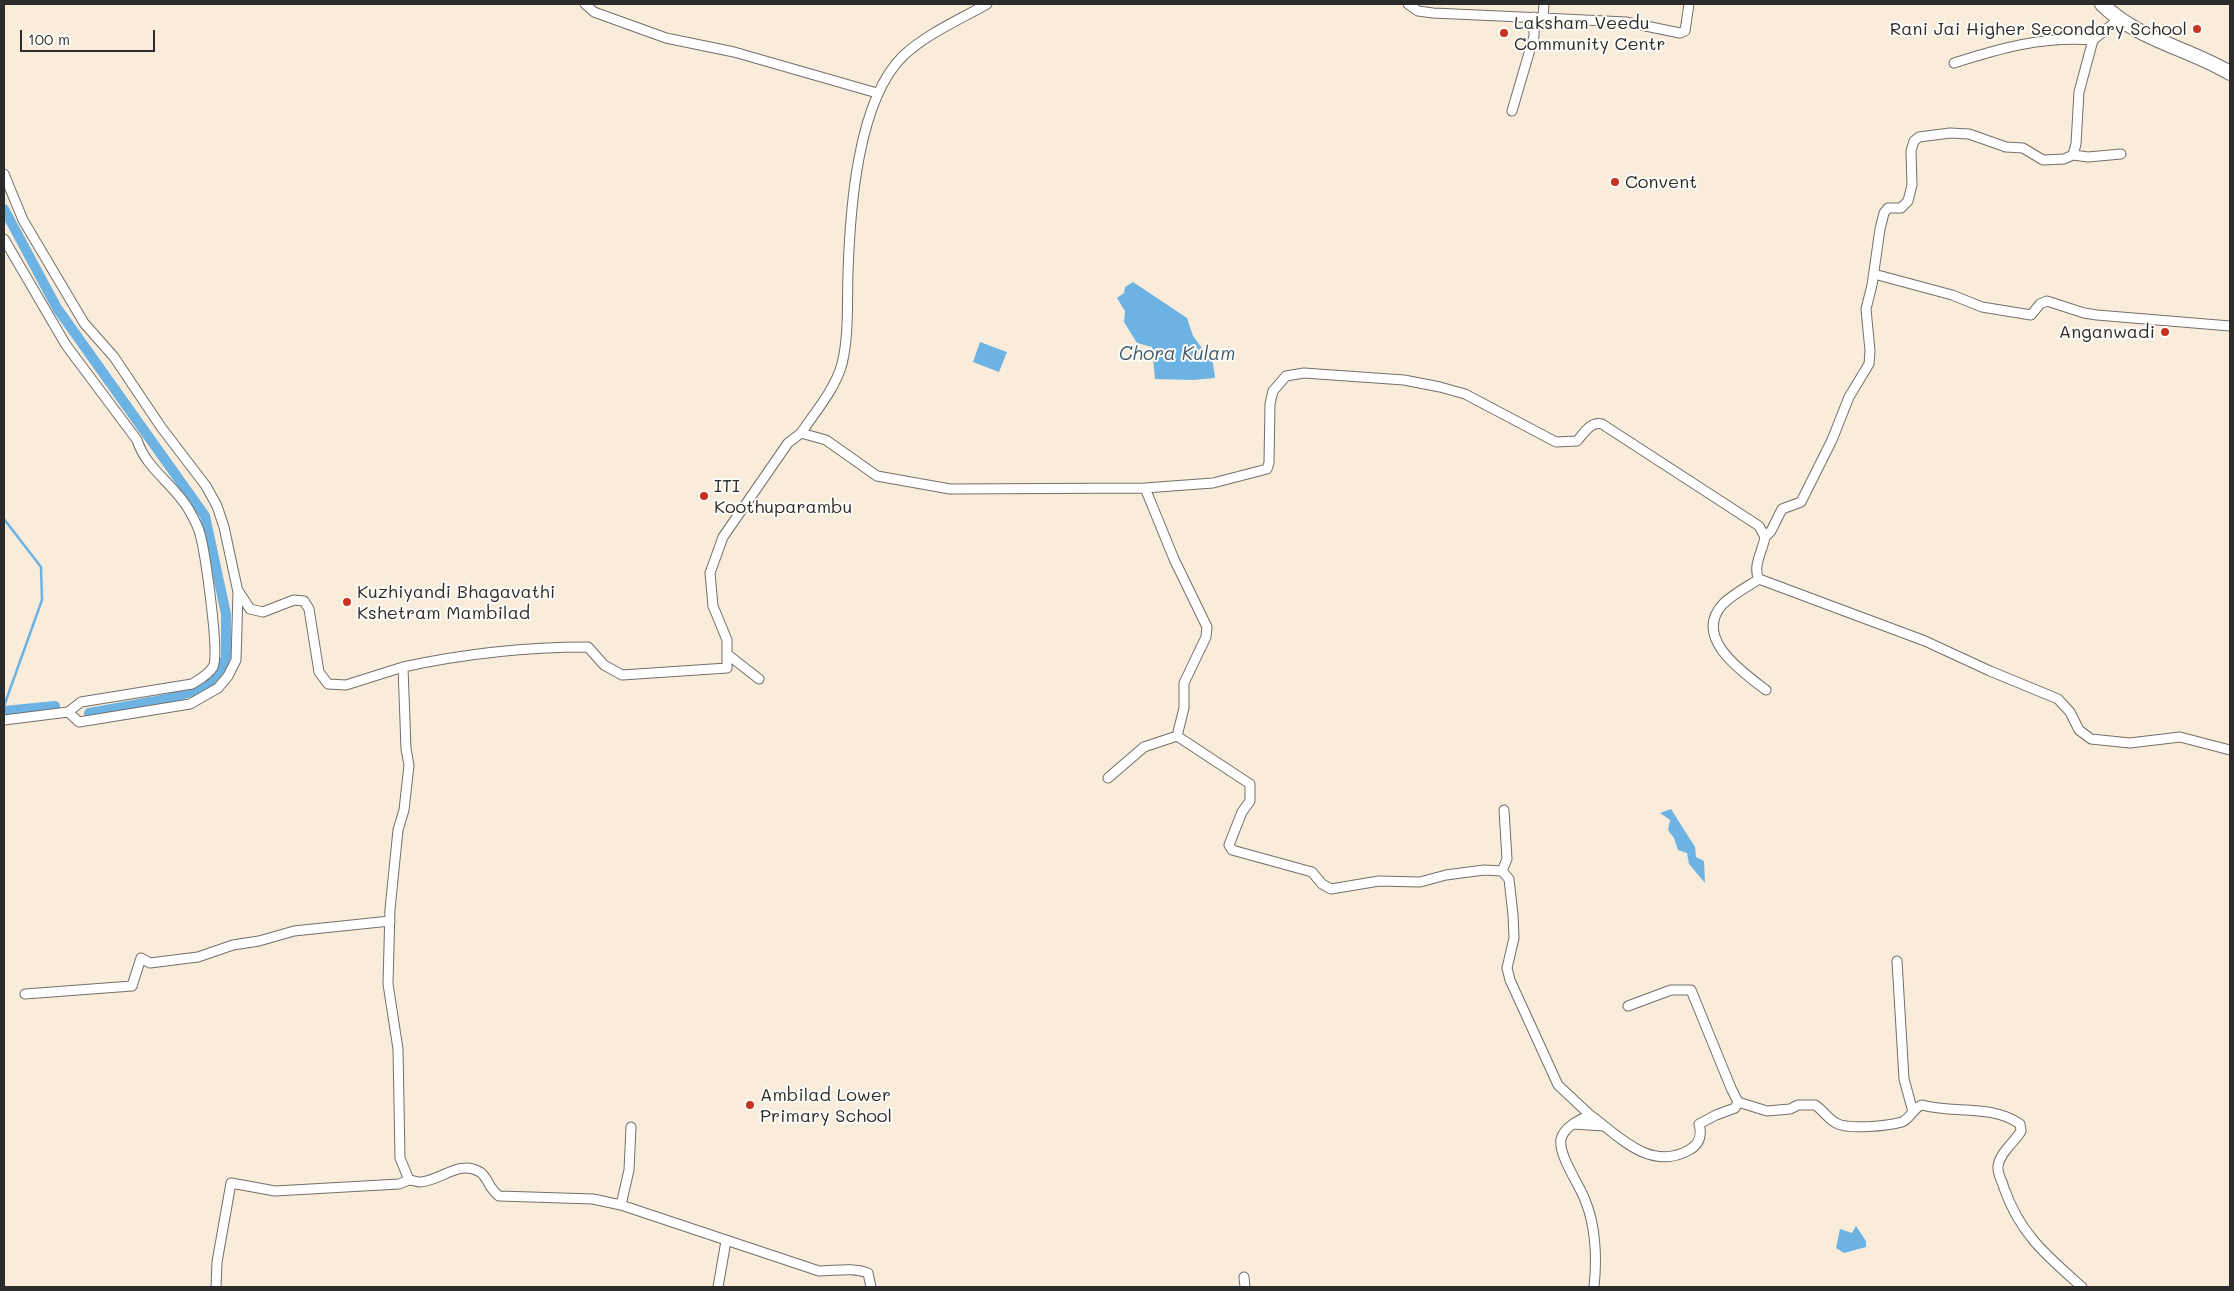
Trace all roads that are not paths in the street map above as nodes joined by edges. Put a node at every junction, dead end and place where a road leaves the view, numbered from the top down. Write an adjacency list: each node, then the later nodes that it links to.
1 (585, 4): 12 (street)
2 (987, 4): 12 (street)
3 (1408, 4): 7 (street)
4 (1544, 4): 7 (street)
5 (1689, 4): 7 (street)
6 (2102, 4): 8 (main road)
7 (1539, 17): 13 (street)
8 (2119, 19): 9 (street); 11 (main road)
9 (2094, 40): 10 (street); 15 (street)
10 (1954, 63)
11 (2230, 73)
12 (877, 93): 20 (street)
13 (1512, 111)
14 (2121, 154): 15 (street)
15 (2073, 155): 18 (street)
16 (4, 174): 24 (street)
17 (4, 239): 29 (street)
18 (1874, 274): 19 (street); 22 (street)
19 (2230, 326)
20 (801, 432): 21 (street); 25 (street)
21 (1145, 488): 22 (street); 31 (street)
22 (1765, 537): 23 (street)
23 (1759, 580): 28 (street); 32 (street)
24 (238, 592): 26 (street); 29 (street)
25 (727, 654): 26 (street); 27 (street)
26 (403, 667): 36 (street)
27 (759, 679)
28 (1766, 690)
29 (68, 712): 30 (street)
30 (4, 720)
31 (1177, 736): 33 (street); 35 (street)
32 (2230, 750)
33 (1108, 778)
34 (1504, 810): 35 (street)
35 (1502, 871): 42 (street)
36 (390, 921): 38 (street); 46 (street)
37 (1897, 962): 41 (street)
38 (25, 994)
39 (1628, 1006): 40 (street)
40 (1738, 1102): 41 (street); 44 (street)
41 (1913, 1112): 55 (street)
42 (1590, 1115): 43 (street); 44 (street)
43 (1572, 1124): 44 (street); 54 (street)
44 (1604, 1126)
45 (631, 1127): 47 (street)
46 (409, 1180): 47 (street); 50 (street)
47 (621, 1205): 48 (street)
48 (726, 1241): 51 (street); 52 (street)
49 (1244, 1277): 53 (street)
50 (216, 1287)
51 (718, 1287)
52 (871, 1287)
53 (1245, 1287)
54 (1594, 1287)
55 (2082, 1287)

